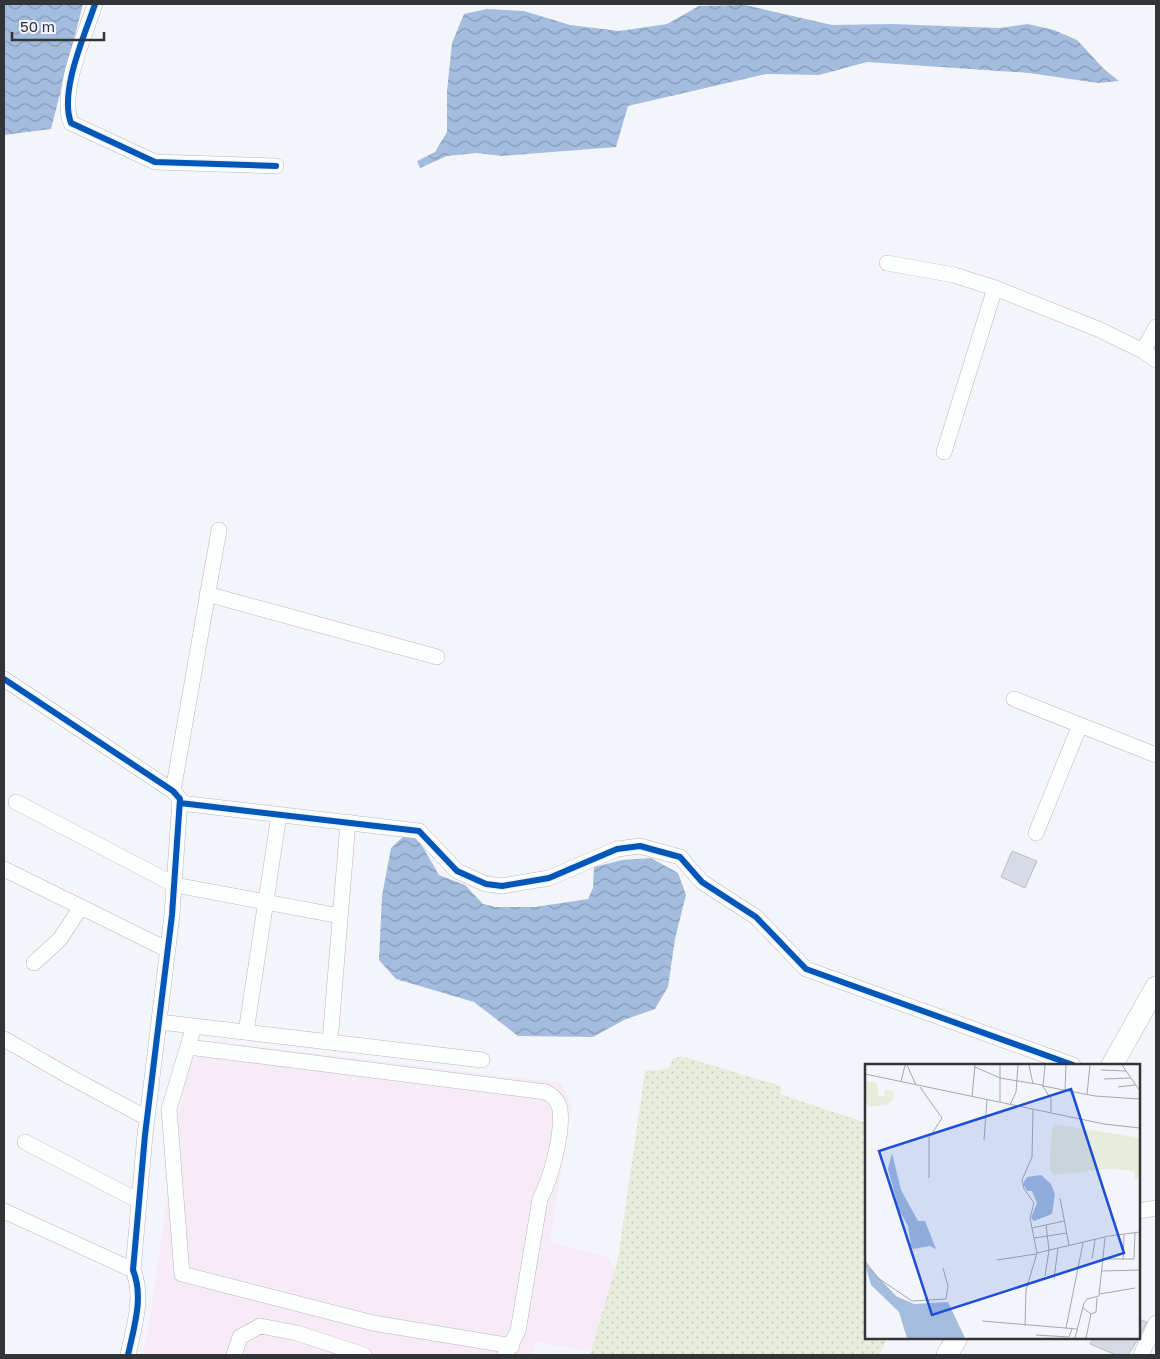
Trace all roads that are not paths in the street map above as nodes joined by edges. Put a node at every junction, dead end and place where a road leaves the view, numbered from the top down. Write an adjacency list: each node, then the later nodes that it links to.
1 (95, 4): 2 (street)
2 (276, 166)
3 (887, 263): 4 (street)
4 (994, 288): 6 (street); 8 (street)
5 (1156, 327): 6 (street)
6 (1143, 351): 7 (street)
7 (1156, 360)
8 (944, 452)
9 (219, 530): 10 (street)
10 (208, 594): 11 (street); 16 (street)
11 (437, 657)
12 (4, 679): 16 (street)
13 (1014, 699): 14 (street)
14 (1080, 725): 15 (street); 20 (street)
15 (1156, 755)
16 (177, 797): 18 (street); 22 (street)
17 (16, 802): 22 (street)
18 (279, 815): 19 (street); 23 (street)
19 (348, 822): 25 (street); 36 (street)
20 (1036, 833)
21 (4, 869): 24 (street)
22 (175, 885): 23 (street); 26 (street)
23 (266, 902): 25 (street); 31 (street)
24 (81, 907): 26 (street); 27 (street)
25 (340, 916): 33 (street)
26 (168, 950): 29 (street)
27 (34, 963)
28 (1156, 987): 37 (highway)
29 (160, 1022): 30 (street); 38 (street)
30 (194, 1026): 31 (street); 34 (street)
31 (246, 1032): 33 (street)
32 (4, 1039): 38 (street)
33 (330, 1042): 35 (street)
34 (188, 1047): 47 (street); 47 (street)
35 (482, 1060)
36 (1070, 1064)
37 (1113, 1064)
38 (147, 1118): 40 (street)
39 (25, 1142): 40 (street)
40 (139, 1201): 44 (street)
41 (1156, 1208): 43 (street)
42 (4, 1211): 44 (street)
43 (1140, 1211)
44 (133, 1270): 48 (street)
45 (1156, 1323): 52 (street)
46 (956, 1339): 51 (highway)
47 (508, 1351)
48 (128, 1355)
49 (234, 1355): 50 (street)
50 (364, 1355)
51 (947, 1355)
52 (1141, 1355)

